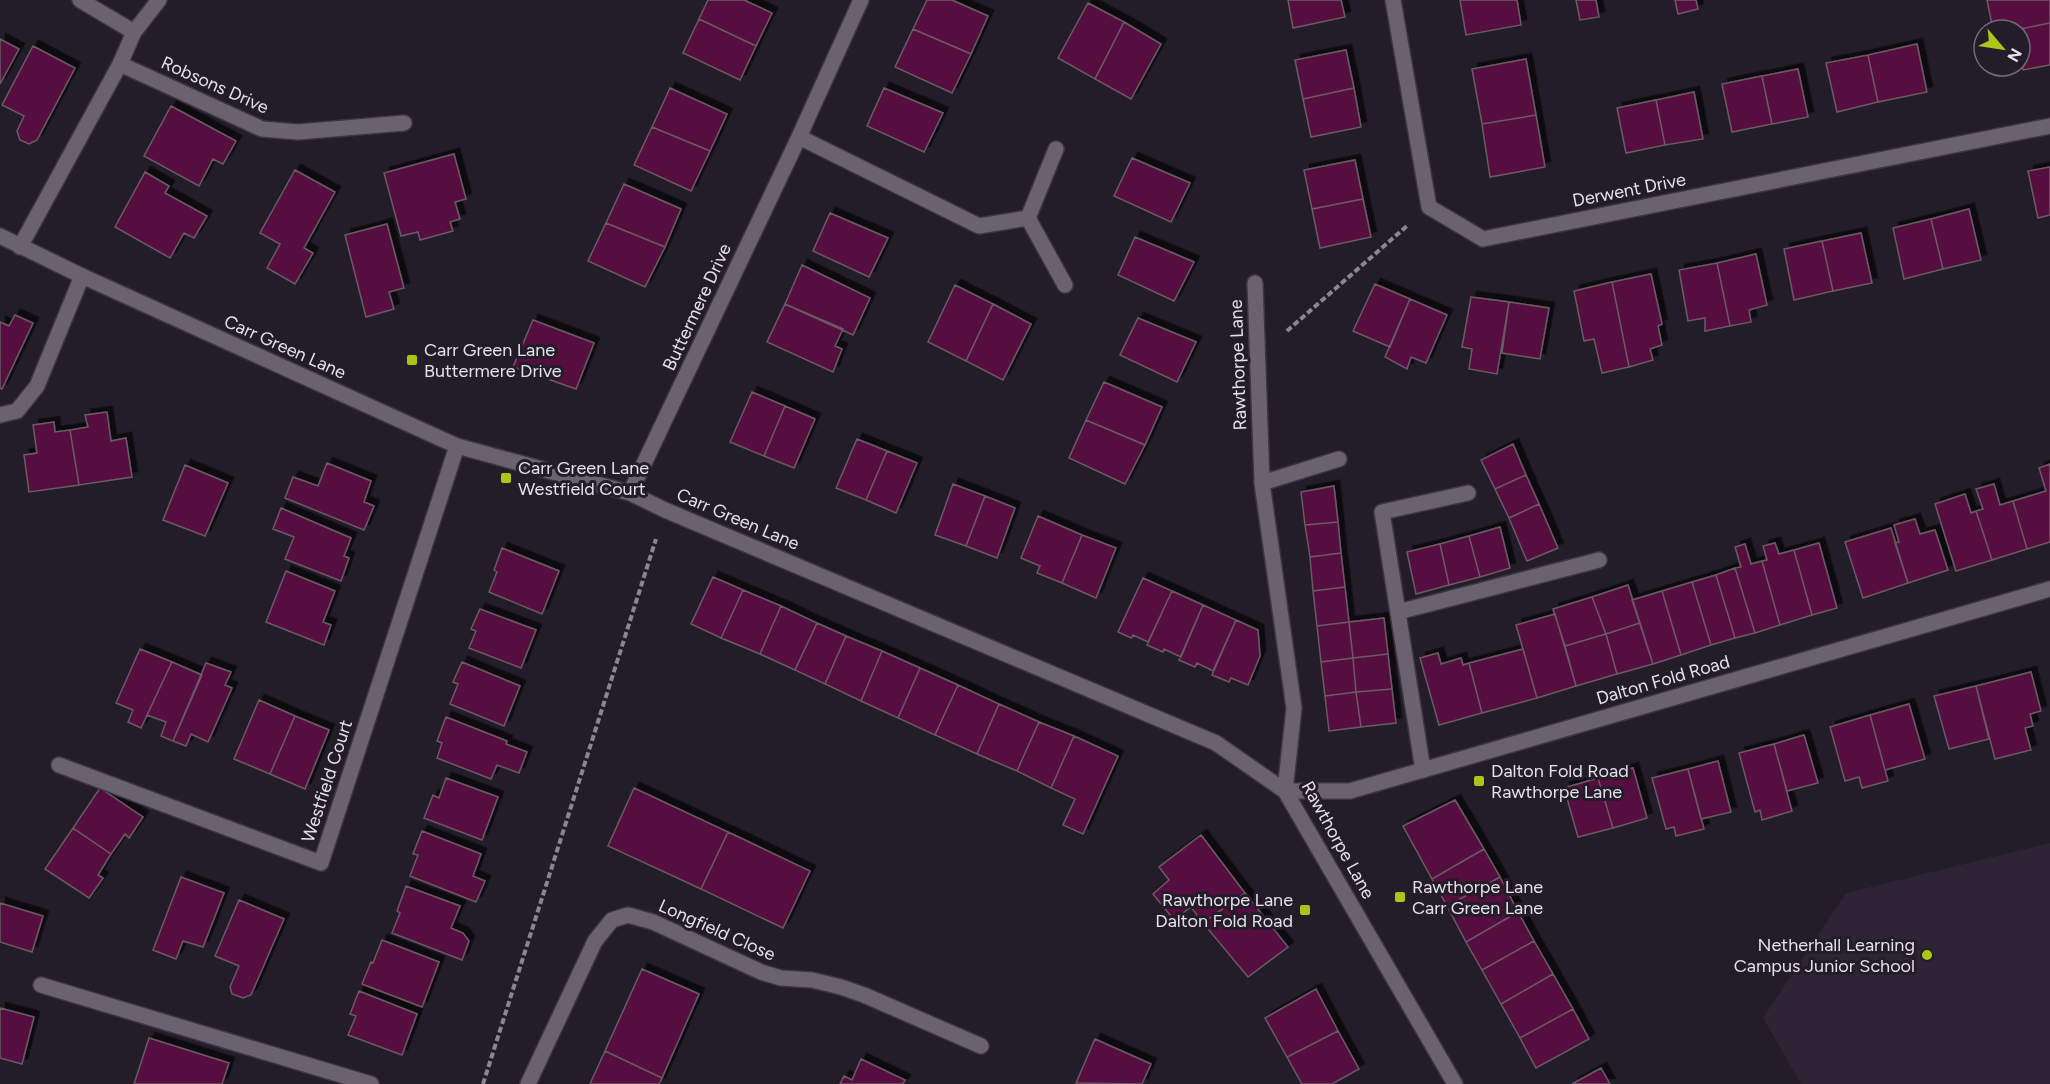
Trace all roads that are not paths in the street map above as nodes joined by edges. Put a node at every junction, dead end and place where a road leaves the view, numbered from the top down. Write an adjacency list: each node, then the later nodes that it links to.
1 (80, 0): 5 (street)
2 (159, 0): 5 (street)
3 (861, 0): 9 (street, Buttermere Drive)
4 (1393, 0): 8 (street, Derwent Drive)
5 (134, 32): 6 (street)
6 (120, 64): 7 (street, Robsons Drive); 13 (street)
7 (404, 123)
8 (2050, 126)
9 (799, 137): 11 (street); 21 (street, Buttermere Drive)
10 (1056, 149): 11 (street)
11 (1028, 218): 16 (street)
12 (0, 236): 13 (street, Carr Green Lane)
13 (20, 247): 14 (street, Carr Green Lane)
14 (82, 276): 17 (street); 18 (street, Carr Green Lane)
15 (1255, 283): 20 (street, Rawthorpe Lane)
16 (1065, 285)
17 (0, 415)
18 (457, 446): 21 (street, Carr Green Lane); 26 (street, Westfield Court)
19 (1340, 459): 20 (street)
20 (1262, 483): 28 (street, Rawthorpe Lane)
21 (630, 493): 28 (street, Carr Green Lane)
22 (1468, 494): 25 (street)
23 (1599, 560): 25 (street)
24 (2050, 589): 27 (street, Dalton Fold Road)
25 (1398, 612): 27 (street)
26 (59, 765)
27 (1423, 770): 28 (street, Dalton Fold Road)
28 (1285, 791): 33 (street, Rawthorpe Lane)
29 (41, 985): 31 (street)
30 (981, 1046): 32 (street, Longfield Close)
31 (371, 1084)
32 (528, 1084)
33 (1455, 1084)

